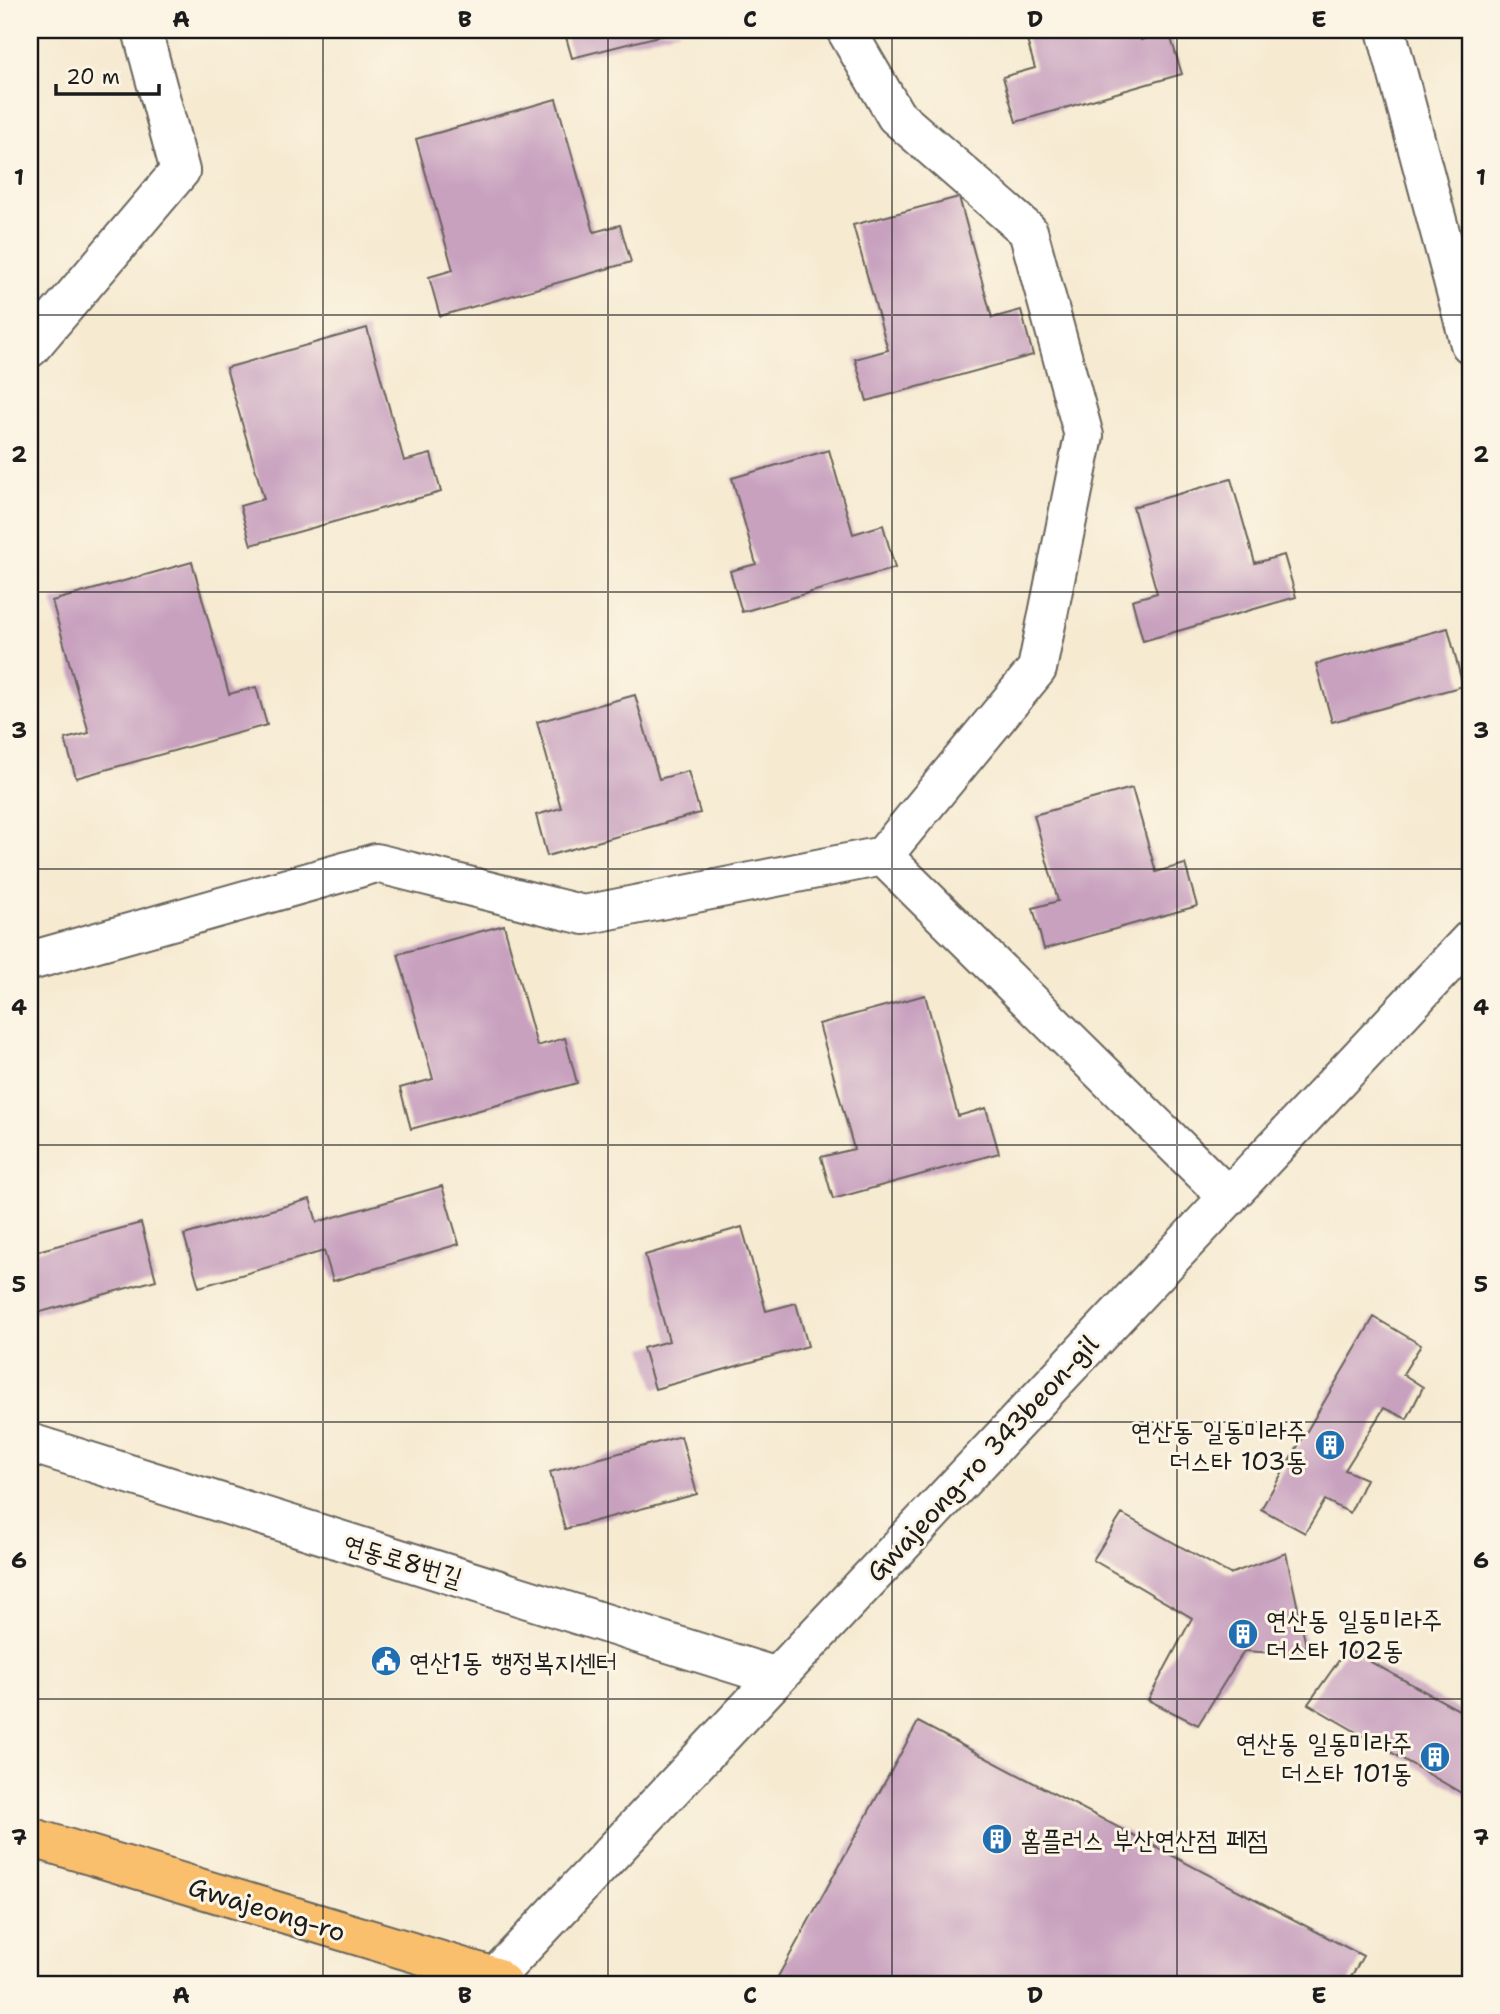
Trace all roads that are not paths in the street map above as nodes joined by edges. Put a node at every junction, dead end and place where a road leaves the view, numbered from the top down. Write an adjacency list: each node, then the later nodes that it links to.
1 (142, 30): 6 (street)
2 (846, 30): 7 (street)
3 (1386, 30): 4 (street)
4 (1465, 304): 5 (street)
5 (1470, 344)
6 (30, 348)
7 (883, 856): 9 (street); 10 (street)
8 (1470, 940): 10 (street, Gwajeong-ro 343beon-gil)
9 (30, 961)
10 (1228, 1197): 12 (street, Gwajeong-ro 343beon-gil)
11 (30, 1443): 12 (street, 연동로8번길)
12 (776, 1677): 14 (street, Gwajeong-ro 343beon-gil)
13 (30, 1838): 14 (main road, Gwajeong-ro)
14 (499, 1980)

